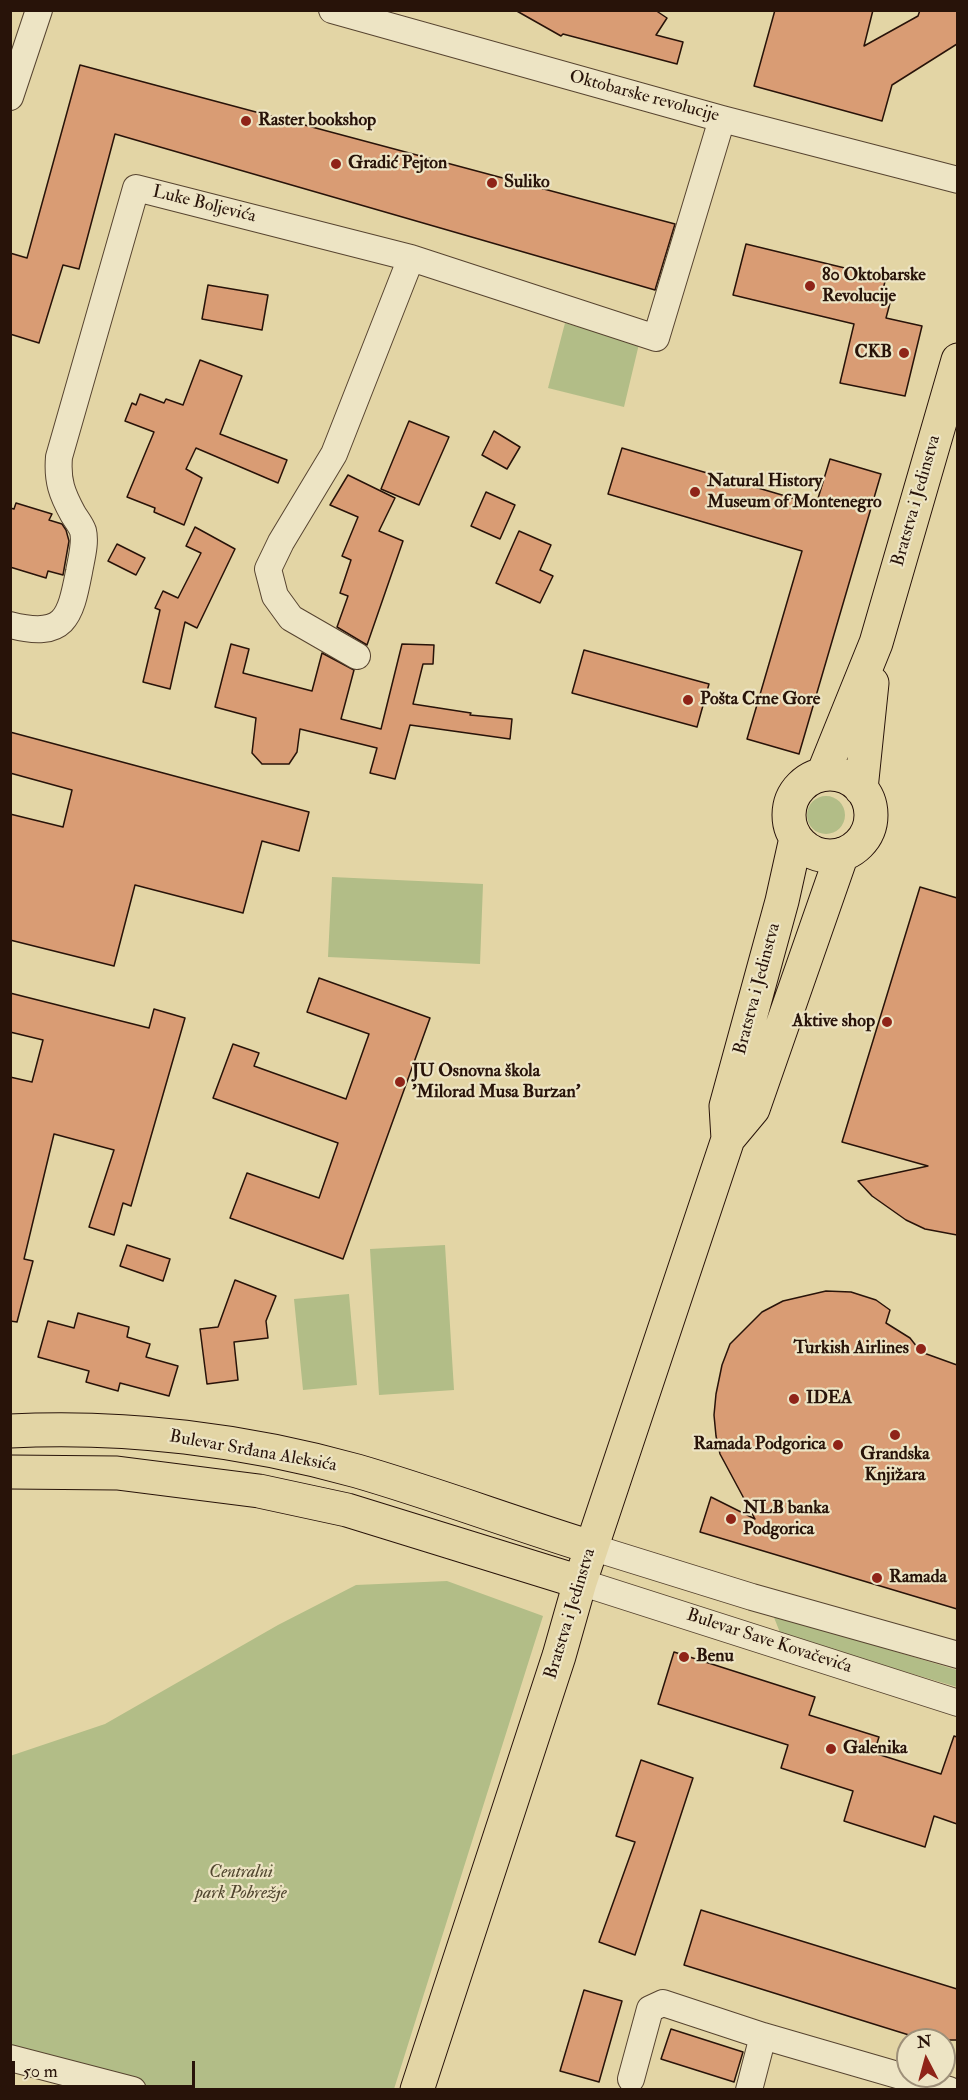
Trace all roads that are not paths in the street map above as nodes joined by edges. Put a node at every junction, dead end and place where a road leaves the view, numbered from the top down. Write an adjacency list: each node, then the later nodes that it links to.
1 (39, 10): 3 (street)
2 (332, 10): 4 (street, Oktobarske revolucije)
3 (10, 97)
4 (722, 119): 5 (street, Oktobarske revolucije); 6 (street, Luke Boljevića)
5 (957, 180)
6 (411, 258): 8 (street, Luke Boljevića); 10 (street)
7 (957, 360): 9 (main road, Bratstva i Jedinstva)
8 (10, 625)
9 (876, 643): 11 (main road, Bratstva i Jedinstva); 12 (main road, Bratstva i Jedinstva)
10 (357, 656)
11 (823, 774): 12 (main road); 13 (main road)
12 (861, 789): 14 (main road)
13 (796, 838): 14 (main road); 15 (main road, Bratstva i Jedinstva)
14 (842, 854): 15 (main road, Bratstva i Jedinstva)
15 (725, 1147): 18 (main road, Bratstva i Jedinstva)
16 (10, 1431): 18 (main road, Bulevar Srđana Aleksića)
17 (10, 1472): 19 (main road, Bulevar Srđana Aleksića)
18 (591, 1547): 19 (main road, Bratstva i Jedinstva); 20 (street, Bulevar Save Kovačevića)
19 (580, 1582): 21 (street, Bulevar Save Kovačevića); 26 (main road, Bratstva i Jedinstva)
20 (957, 1656)
21 (957, 1702)
22 (763, 2036): 24 (street); 27 (street); 28 (street)
23 (10, 2058): 25 (street)
24 (631, 2079)
25 (133, 2090)
26 (417, 2090)
27 (749, 2090)
28 (949, 2090)

